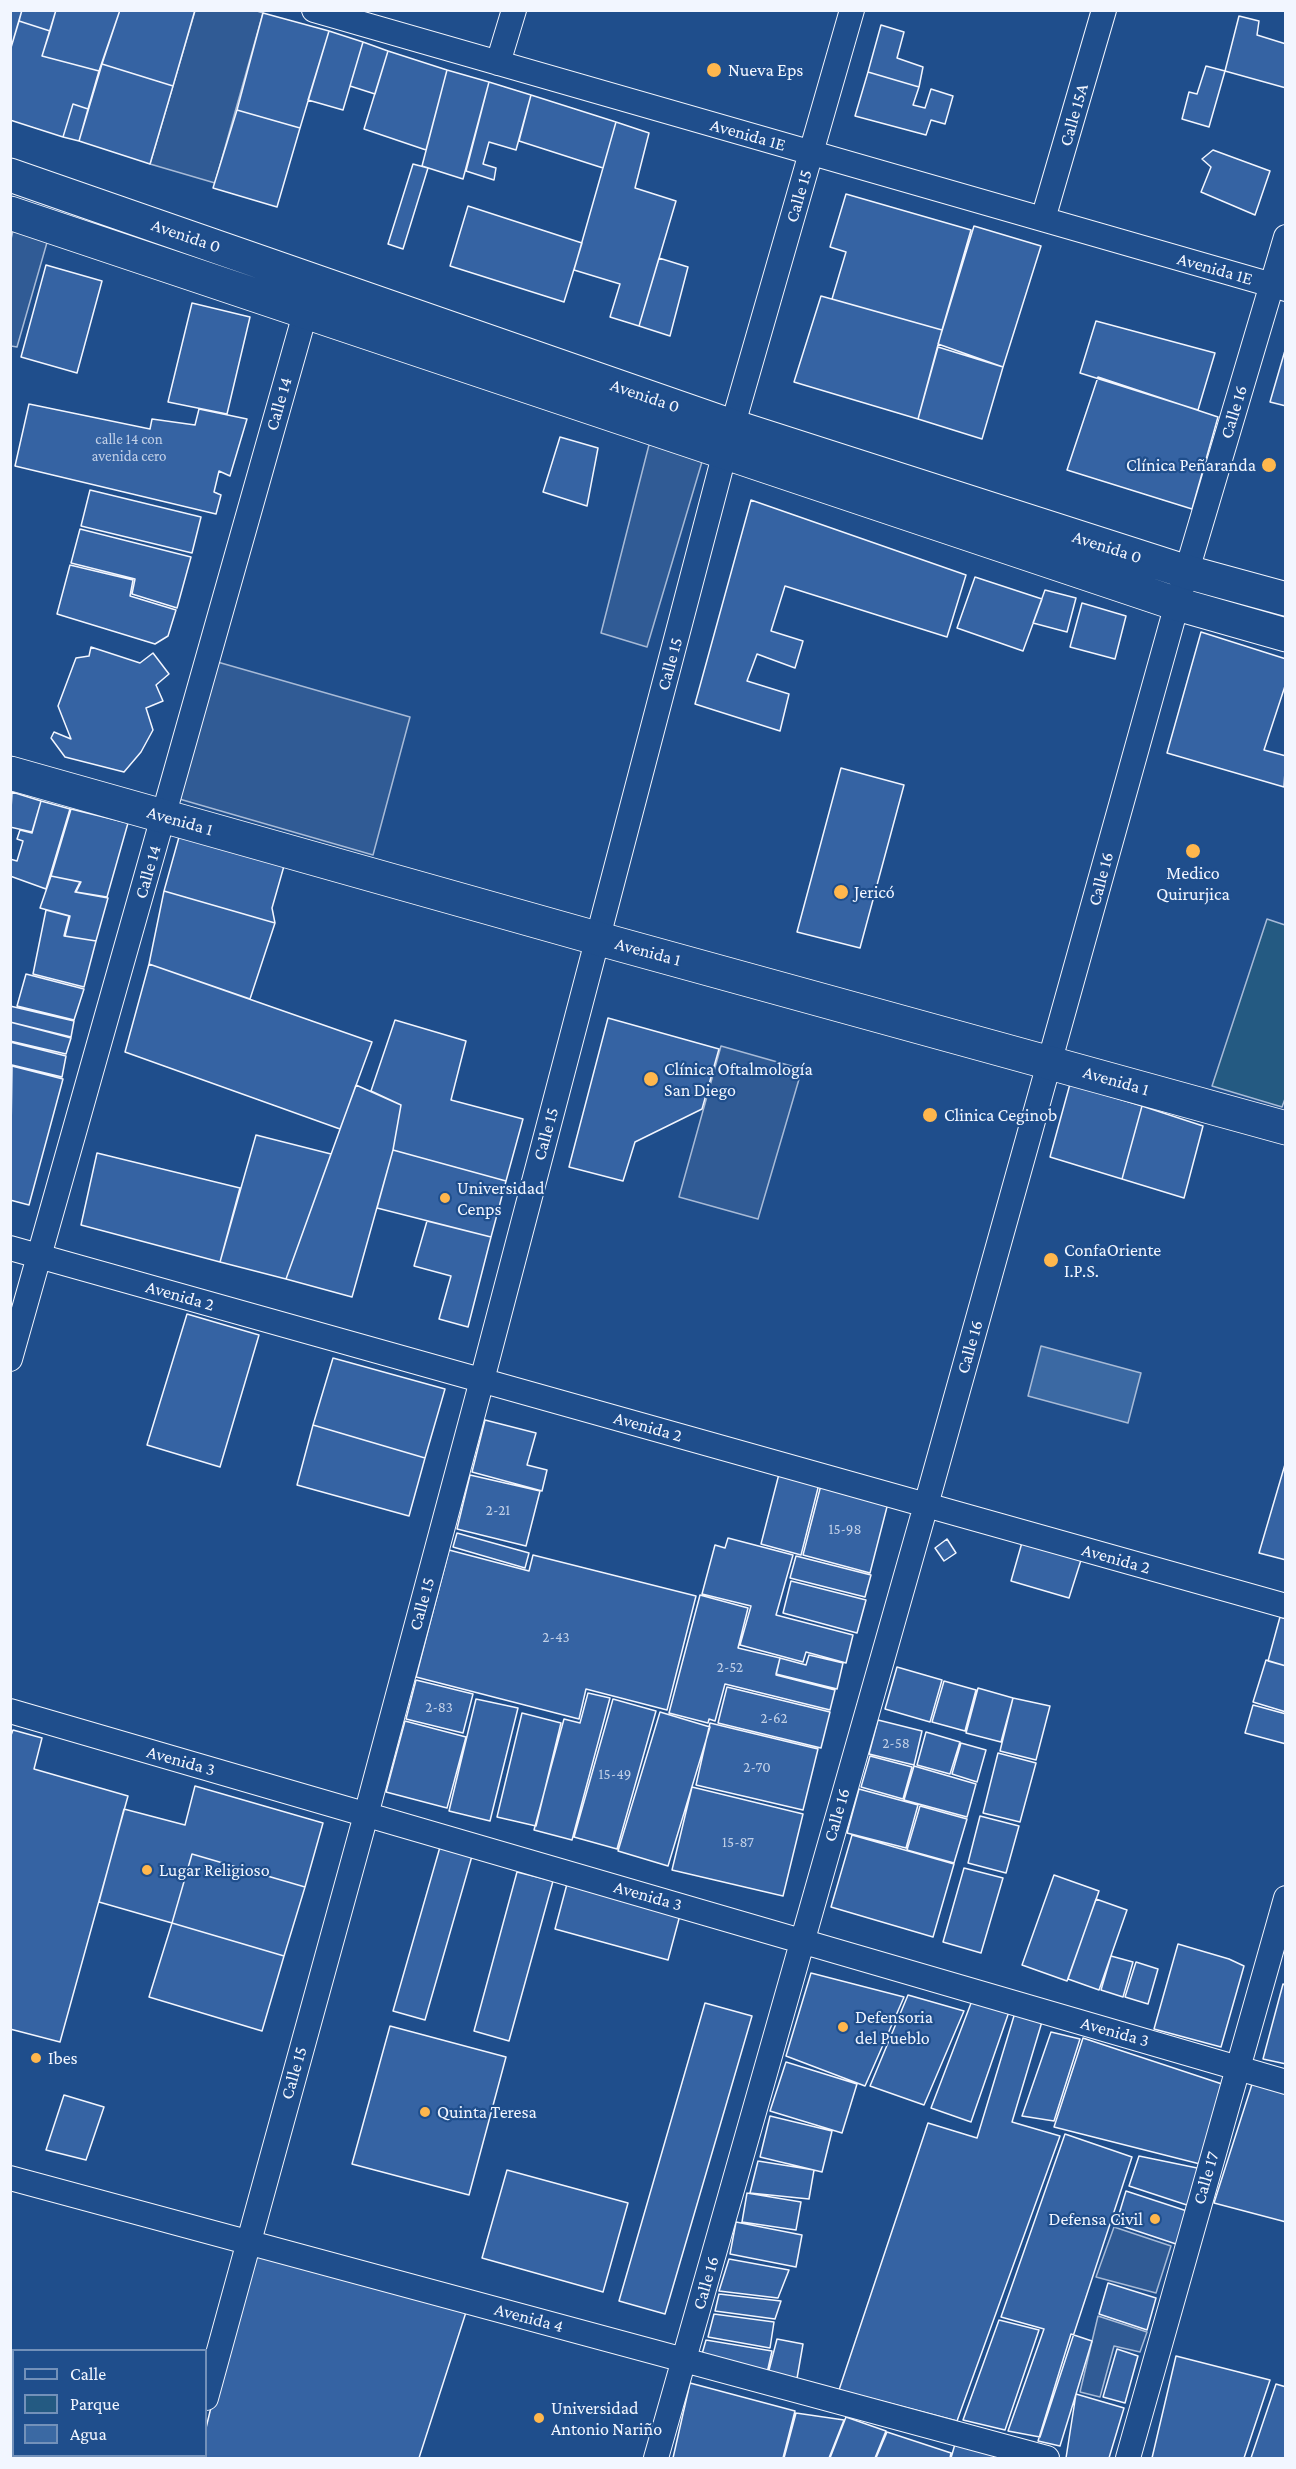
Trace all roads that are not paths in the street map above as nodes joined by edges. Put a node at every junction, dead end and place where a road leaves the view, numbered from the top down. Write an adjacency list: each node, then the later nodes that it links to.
1 (314, 10): 5 (street, Avenida 1E)
2 (514, 10): 5 (street)
3 (852, 10): 6 (street, Calle 15)
4 (1104, 10): 9 (street, Calle 15A)
5 (498, 63): 6 (street, Avenida 1E)
6 (811, 153): 9 (street, Avenida 1E); 13 (street, Calle 15)
7 (10, 175): 12 (street, Avenida 0)
8 (10, 213): 12 (street, Avenida 0)
9 (1043, 219): 11 (street, Avenida 1E)
10 (1286, 237): 11 (street, Calle 16)
11 (1279, 287): 14 (street, Calle 16)
12 (310, 295): 13 (street, Avenida 0); 19 (street, Calle 14)
13 (728, 439): 14 (street, Avenida 0); 16 (street, Avenida 0); 20 (street, Calle 15)
14 (1187, 572): 15 (street, Avenida 0); 16 (street, Calle 16)
15 (1286, 599)
16 (1177, 604): 17 (street, Avenida 0); 21 (street, Calle 16)
17 (1286, 634)
18 (10, 773): 19 (street, Avenida 1)
19 (164, 816): 20 (street, Avenida 1); 24 (street, Calle 14)
20 (596, 938): 21 (street, Avenida 1); 26 (street, Calle 15)
21 (1049, 1062): 22 (street, Avenida 1); 27 (street, Calle 16)
22 (1286, 1128)
23 (10, 1248): 24 (street, Avenida 2)
24 (39, 1256): 25 (street, Calle 14); 26 (street, Avenida 2)
25 (10, 1359)
26 (482, 1380): 27 (street, Avenida 2); 30 (street, Calle 15)
27 (926, 1505): 28 (street, Avenida 2); 32 (street, Calle 16)
28 (1286, 1606)
29 (10, 1711): 30 (street, Avenida 3)
30 (366, 1815): 32 (street, Avenida 3); 36 (street, Calle 15)
31 (1286, 1898): 33 (street, Calle 17)
32 (802, 1940): 33 (street, Avenida 3); 37 (street, Calle 16)
33 (1238, 2068): 34 (street, Avenida 3); 41 (street, Calle 17)
34 (1286, 2082)
35 (10, 2178): 36 (street, Avenida 4)
36 (247, 2242): 37 (street, Avenida 4); 38 (street, Calle 15)
37 (684, 2360): 39 (street, Calle 16); 40 (street, Avenida 4)
38 (207, 2394)
39 (656, 2458)
40 (1047, 2458)
41 (1128, 2458)

